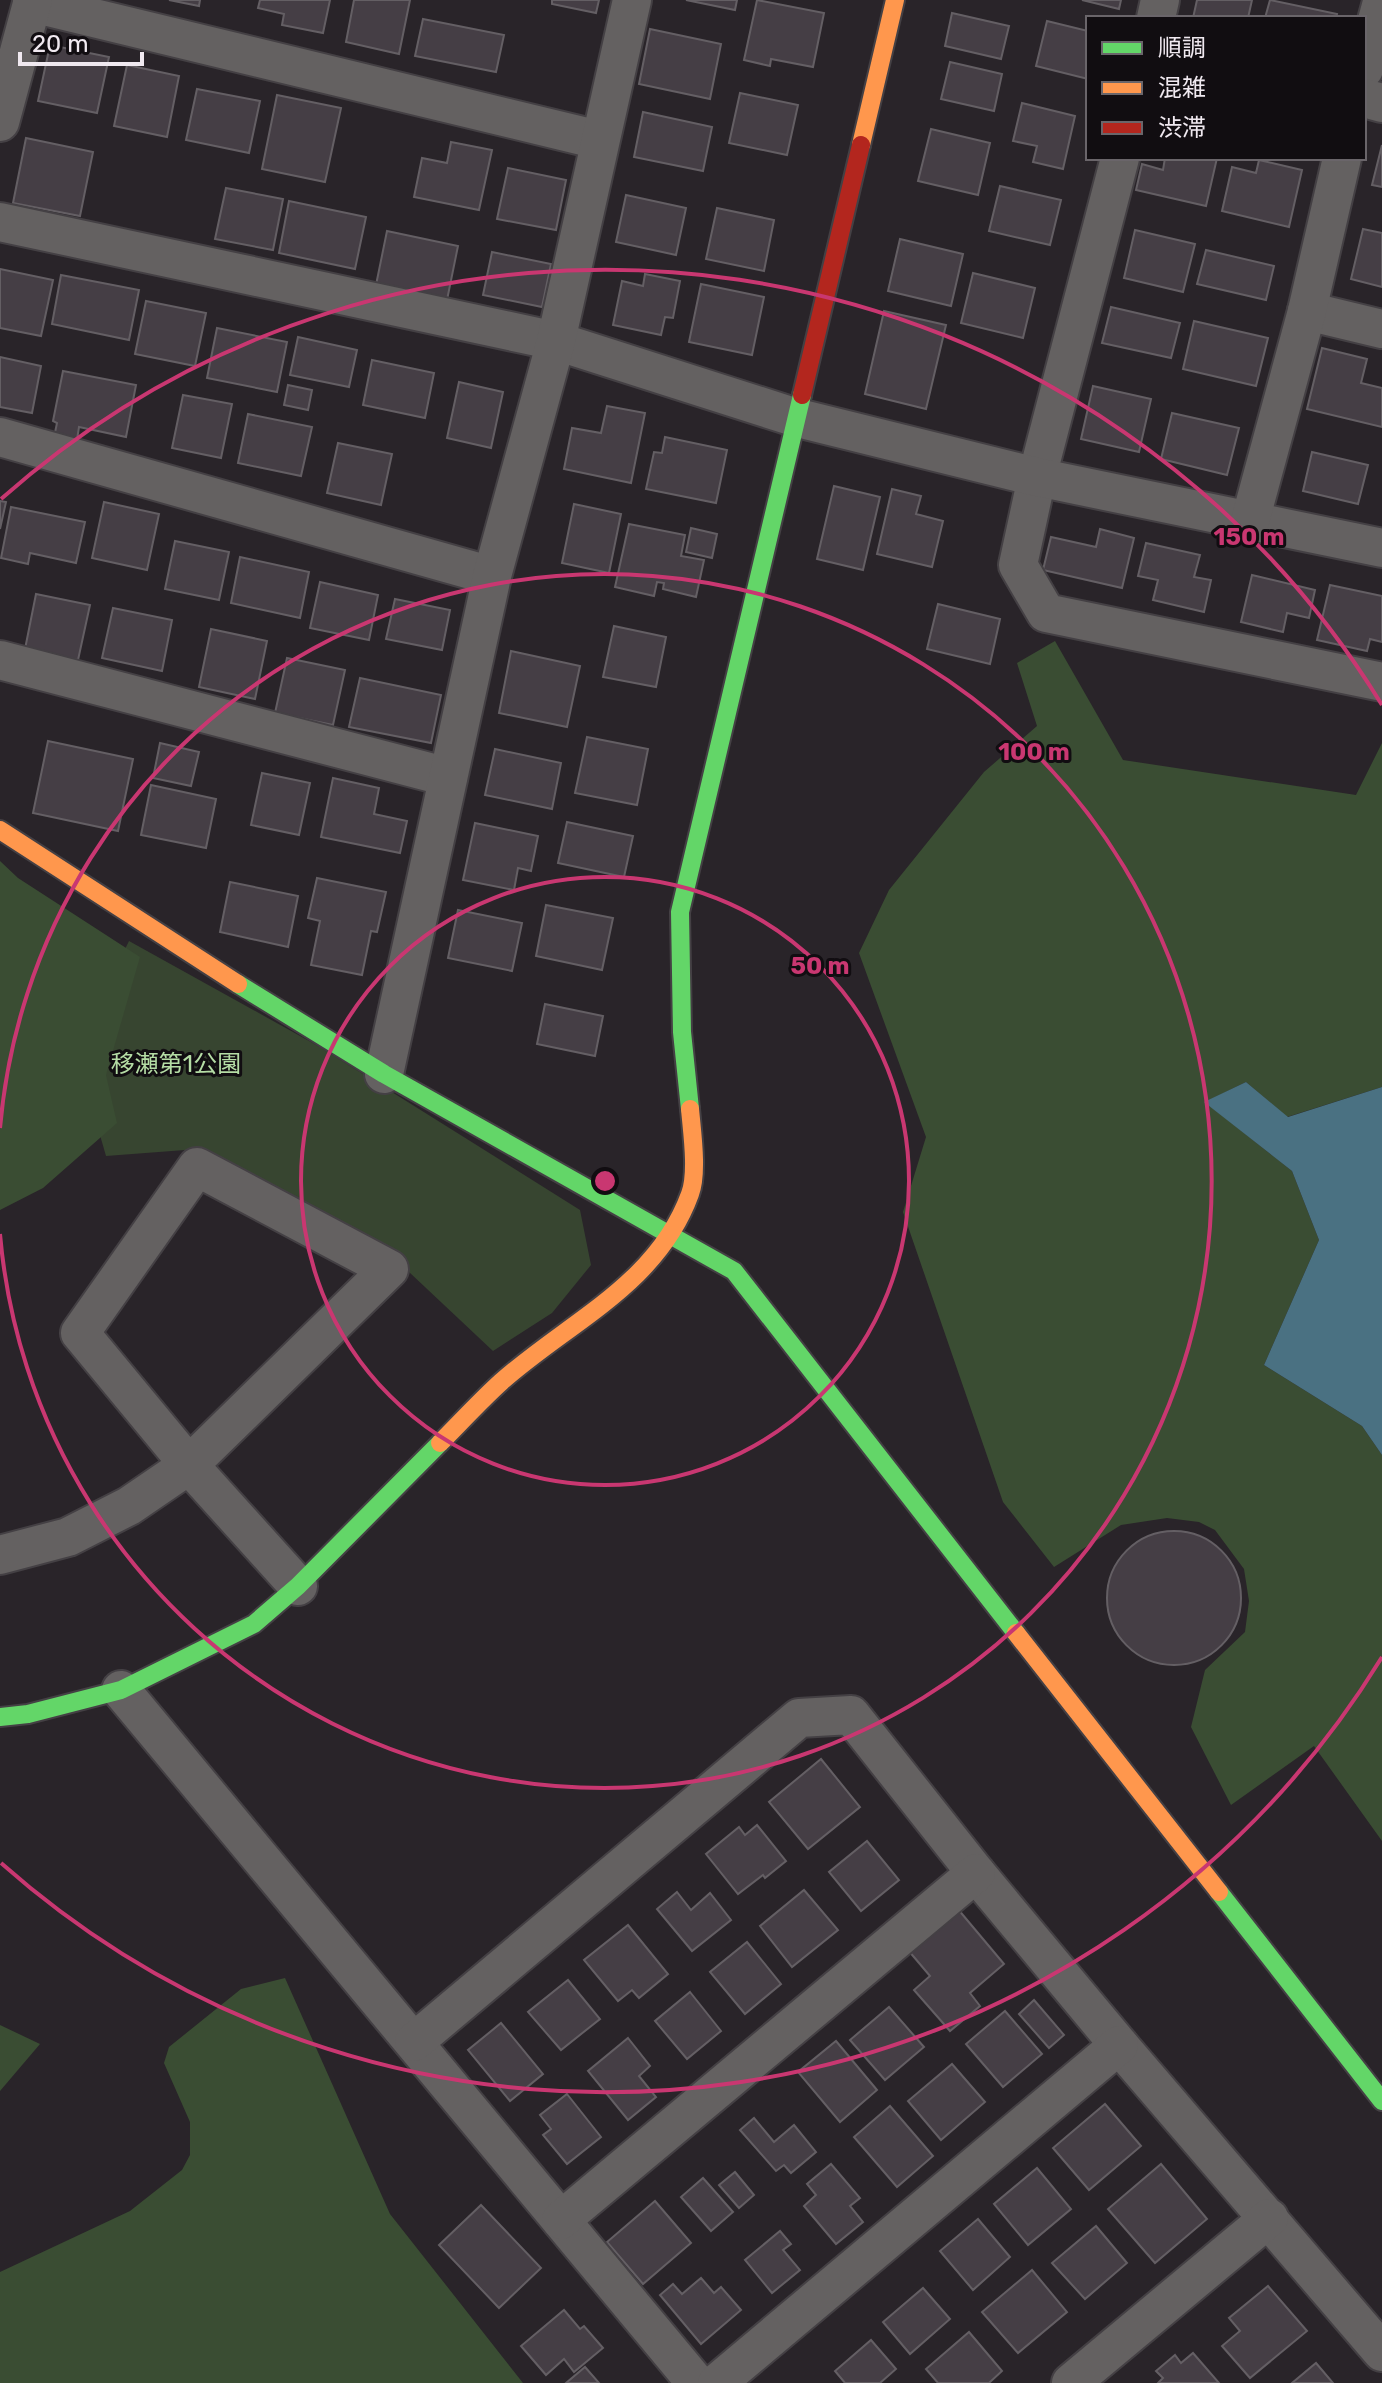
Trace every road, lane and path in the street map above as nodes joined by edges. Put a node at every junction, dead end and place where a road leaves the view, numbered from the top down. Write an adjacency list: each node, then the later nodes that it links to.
1 (632, 0): 7 (street)
2 (895, 0): 14 (street)
3 (32, 2): 6 (street); 7 (street)
4 (1382, 2): 5 (street)
5 (1366, 62)
6 (0, 122)
7 (599, 140): 13 (street)
8 (1119, 160): 16 (street)
9 (1342, 160): 11 (street)
10 (0, 222): 13 (street)
11 (1307, 311): 12 (street); 17 (street)
12 (1382, 329)
13 (556, 341): 14 (street); 19 (street)
14 (794, 417): 16 (street); 25 (street)
15 (0, 437): 19 (street)
16 (1037, 477): 17 (street); 21 (street)
17 (1250, 521): 18 (street)
18 (1382, 548)
19 (492, 576): 22 (street)
20 (0, 660): 22 (street)
21 (1382, 682)
22 (448, 777): 24 (street)
23 (0, 830): 24 (street)
24 (384, 1074): 25 (street)
25 (672, 1234): 28 (street); 34 (street)
26 (189, 1465): 26 (street); 27 (street); 28 (street)
27 (0, 1555)
28 (298, 1586): 29 (street)
29 (121, 1690): 30 (street); 32 (street)
30 (0, 1717)
31 (976, 1873): 32 (street); 33 (street); 36 (street)
32 (414, 2042): 36 (street)
33 (1119, 2045): 35 (street); 39 (street)
34 (1382, 2101)
35 (1269, 2218): 37 (street); 40 (street)
36 (561, 2220): 38 (street)
37 (1382, 2352)
38 (696, 2383)
39 (717, 2383)
40 (1071, 2383)

